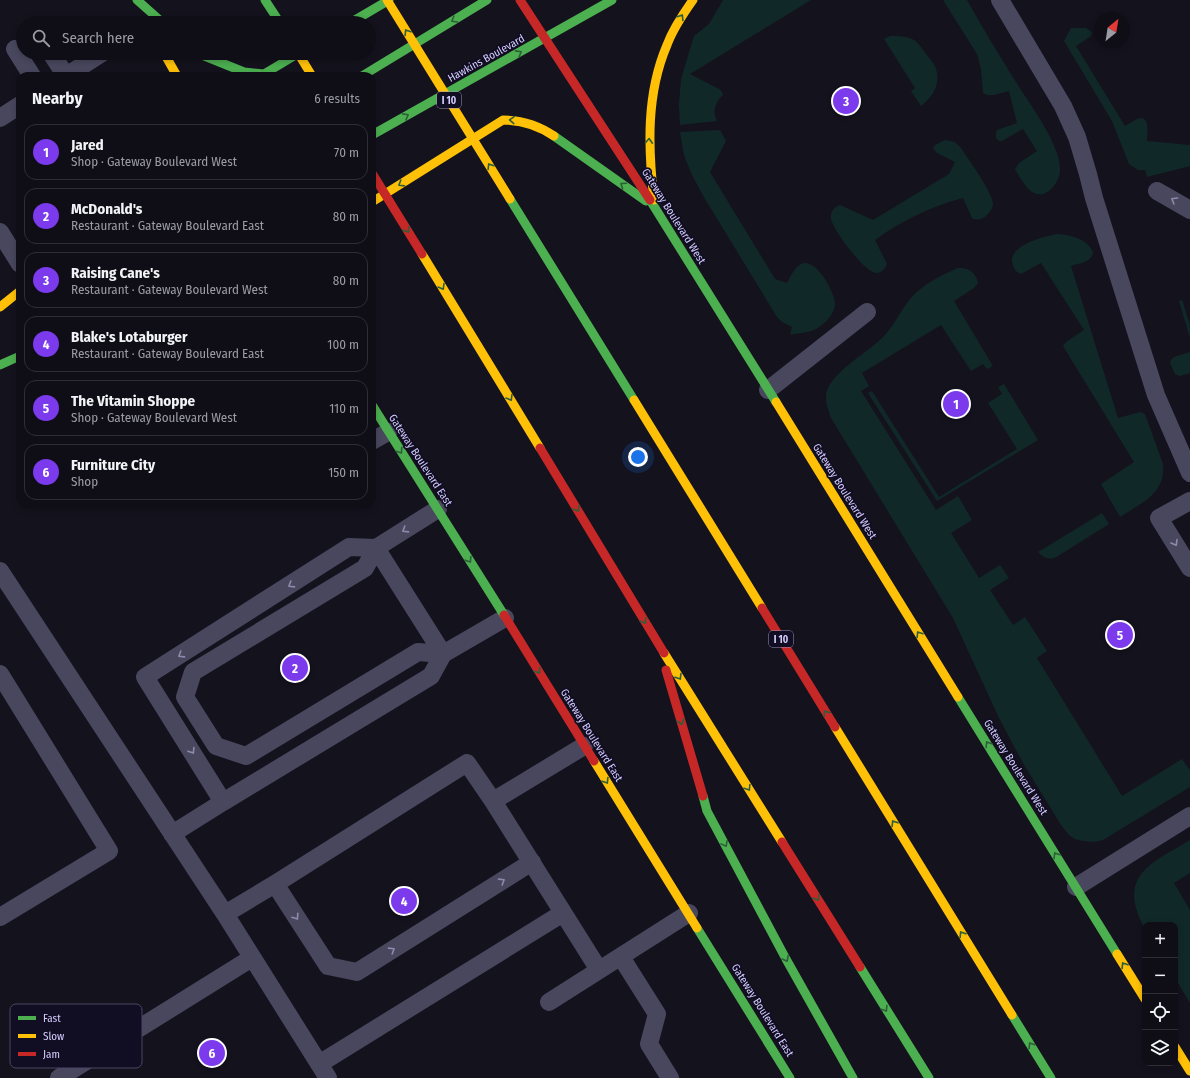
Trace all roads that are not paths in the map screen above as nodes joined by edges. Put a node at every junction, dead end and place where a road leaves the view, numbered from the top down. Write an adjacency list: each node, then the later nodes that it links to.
1 (133, 0): 10 (main road)
2 (137, 0): 11 (main road)
3 (265, 0): 12 (main road)
4 (388, 0): 13 (main road); 88 (main road, I 10, one-way to 4, bridge)
5 (487, 0): 31 (main road, one-way to 31)
6 (520, 0): 14 (main road, Gateway Boulevard West)
7 (612, 0): 14 (main road, Hawkins Boulevard)
8 (693, 0): 38 (main road, one-way to 8)
9 (1000, 0): 51 (lane)
10 (142, 16)
11 (155, 16)
12 (275, 16)
13 (362, 16)
14 (546, 38): 34 (main road, Hawkins Boulevard, one-way to 14); 38 (main road, Gateway Boulevard West)
15 (22, 60): 24 (lane)
16 (56, 60): 25 (lane)
17 (91, 60): 26 (lane)
18 (160, 60): 23 (main road)
19 (168, 60): 27 (main road)
20 (214, 60): 28 (main road)
21 (287, 60): 29 (main road)
22 (302, 60): 30 (main road, bridge)
23 (160, 68)
24 (30, 72)
25 (63, 72)
26 (72, 72)
27 (175, 72)
28 (244, 72)
29 (267, 72)
30 (310, 72)
31 (369, 72)
32 (16, 108): 33 (lane)
33 (0, 118)
34 (376, 133)
35 (376, 179): 58 (main road, one-way to 58, bridge)
36 (1157, 191): 39 (lane, one-way to 36)
37 (376, 199): 38 (main road, one-way to 37)
38 (655, 207): 47 (main road, Gateway Boulevard West)
39 (1190, 210)
40 (0, 232): 41 (lane)
41 (16, 258)
42 (16, 293): 43 (main road)
43 (0, 307)
44 (867, 312): 47 (lane)
45 (16, 359): 46 (main road)
46 (0, 365)
47 (768, 390): 68 (main road, Gateway Boulevard West, one-way to 47)
48 (376, 412): 49 (main road, Gateway Boulevard East)
49 (388, 432): 50 (lane); 53 (main road, Gateway Boulevard East, one-way to 53)
50 (376, 439)
51 (1190, 473)
52 (1190, 501): 55 (lane, one-way to 55)
53 (438, 509): 54 (lane, one-way to 54); 57 (main road, Gateway Boulevard East, one-way to 57)
54 (376, 548): 59 (lane); 59 (lane); 63 (lane, one-way to 63)
55 (1190, 568)
56 (0, 571): 65 (lane)
57 (504, 618): 59 (lane); 61 (main road, Gateway Boulevard East, one-way to 61)
58 (659, 644): 86 (main road, one-way to 86); 87 (main road, one-way to 87)
59 (443, 654): 63 (lane)
60 (0, 674): 72 (lane)
61 (584, 746): 62 (lane); 70 (main road, Gateway Boulevard East, one-way to 70)
62 (493, 801): 66 (lane); 67 (lane)
63 (223, 802): 65 (lane)
64 (1190, 816): 68 (lane)
65 (172, 834): 71 (lane)
66 (532, 862): 67 (lane, one-way to 66); 69 (lane)
67 (275, 884): 71 (lane)
68 (1076, 887): 76 (main road, Gateway Boulevard West, one-way to 68)
69 (563, 913): 75 (lane); 81 (lane)
70 (689, 913): 73 (lane); 85 (main road, Gateway Boulevard East)
71 (225, 914): 74 (lane)
72 (0, 917)
73 (621, 957): 75 (lane); 84 (lane)
74 (252, 958): 78 (lane); 81 (lane)
75 (599, 970): 77 (lane)
76 (1143, 994)
77 (549, 1002)
78 (142, 1026)
79 (1178, 1052): 82 (main road)
80 (75, 1068): 83 (lane)
81 (323, 1071)
82 (1190, 1071)
83 (59, 1078)
84 (670, 1078)
85 (790, 1078)
86 (853, 1078)
87 (929, 1078)
88 (1051, 1078)

